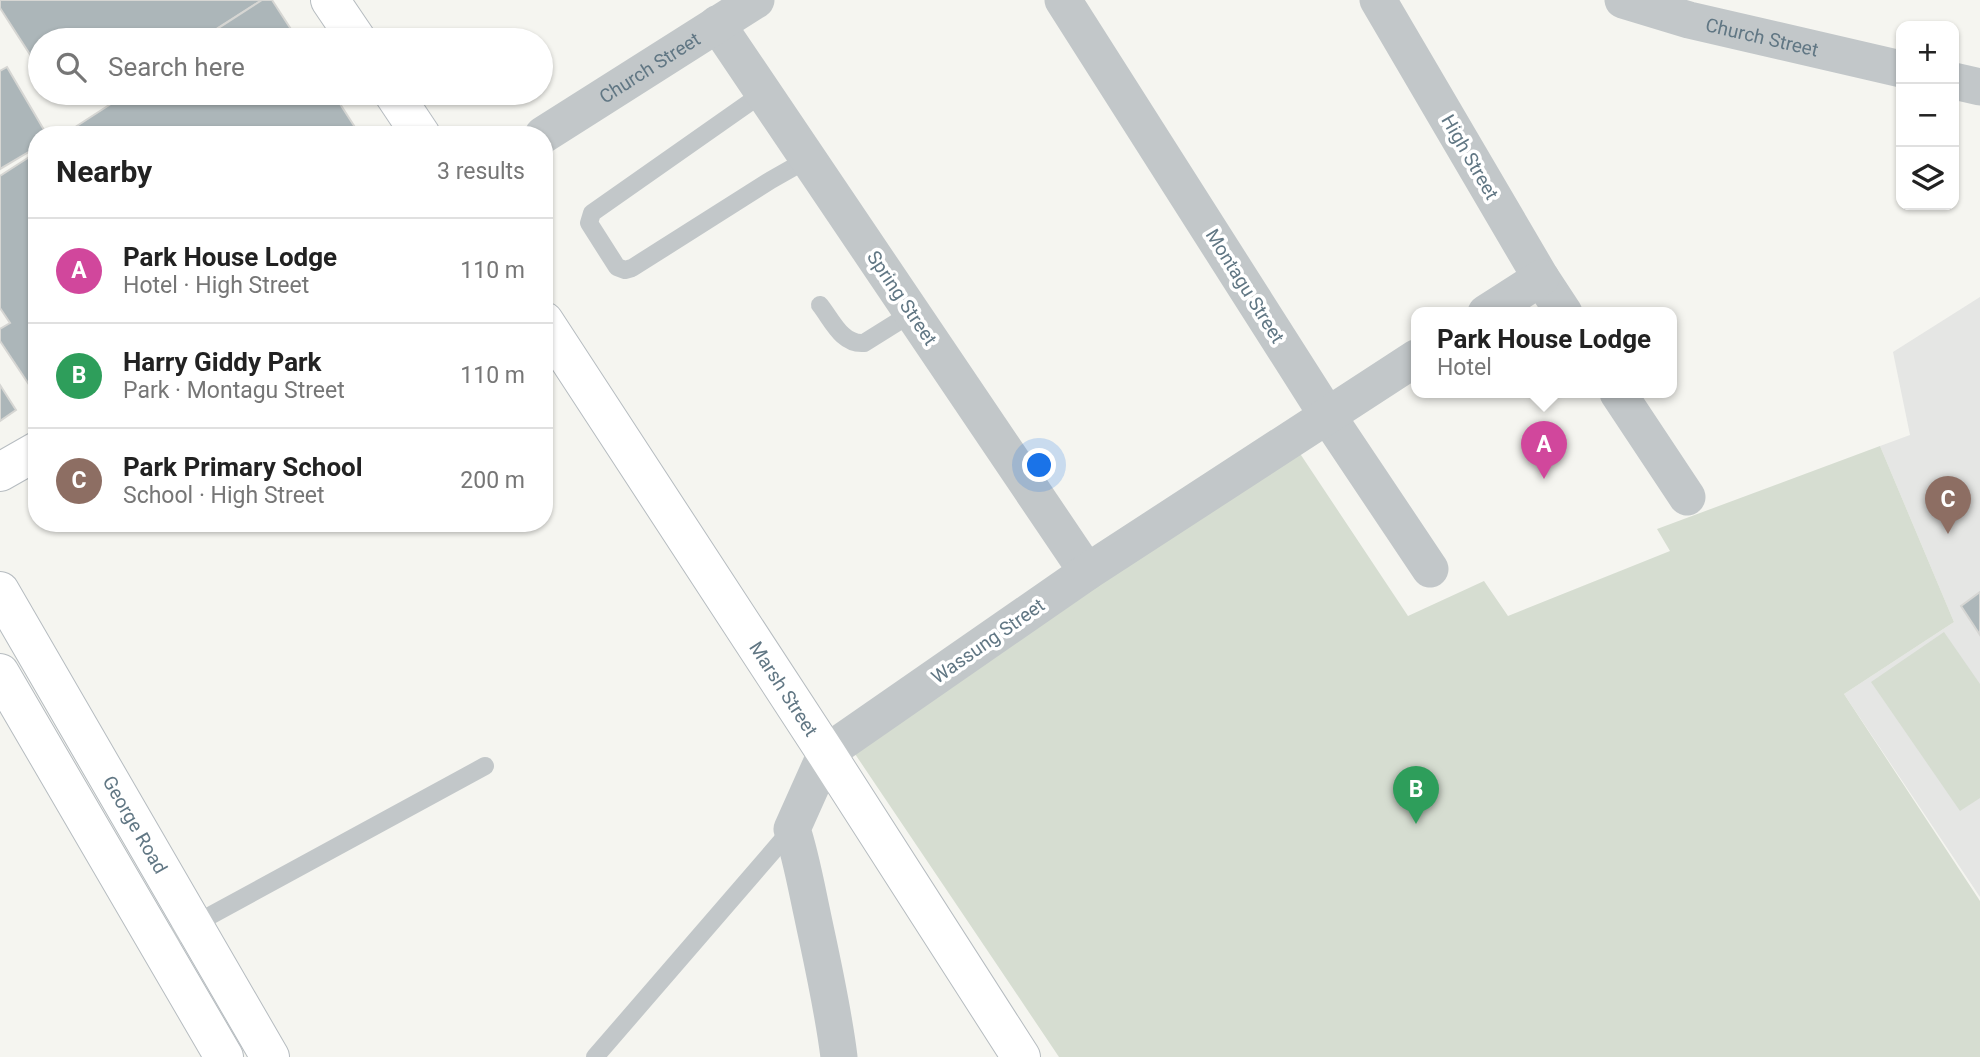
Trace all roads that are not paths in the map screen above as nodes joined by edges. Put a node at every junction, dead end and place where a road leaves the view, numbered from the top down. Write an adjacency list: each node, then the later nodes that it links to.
1 (330, 0): 8 (street)
2 (756, 0): 7 (street, Church Street)
3 (1063, 0): 25 (street, Montagu Street)
4 (1623, 0): 6 (street, Church Street)
5 (1379, 1): 17 (street, High Street)
6 (1683, 10): 9 (street, Church Street)
7 (717, 24): 12 (street, Spring Street); 15 (street, Church Street)
8 (349, 28)
9 (1896, 68)
10 (1959, 82): 11 (street)
11 (1980, 87)
12 (763, 93): 16 (street, Spring Street); 16 (lane)
13 (401, 105): 14 (street)
14 (415, 126)
15 (553, 129)
16 (808, 159): 21 (street, Spring Street)
17 (1541, 278): 19 (street); 20 (street, High Street)
18 (821, 305): 21 (lane)
19 (1495, 307)
20 (1560, 307)
21 (912, 313): 30 (street, Spring Street)
22 (553, 335): 33 (street, Marsh Street)
23 (1411, 361): 25 (street, Wassung Street)
24 (1621, 398): 28 (street)
25 (1327, 415): 29 (street, Montagu Street); 30 (street, Wassung Street)
26 (28, 456): 27 (street)
27 (0, 472)
28 (1686, 496)
29 (1430, 569)
30 (1087, 572): 33 (street, Wassung Street)
31 (0, 591): 36 (street, George Road)
32 (0, 673): 37 (street)
33 (827, 753): 35 (street); 42 (street, Marsh Street)
34 (485, 766): 36 (lane)
35 (792, 829): 40 (lane); 41 (street)
36 (195, 924): 37 (lane); 39 (street, George Road)
37 (158, 944): 38 (street)
38 (224, 1057)
39 (270, 1057)
40 (595, 1057)
41 (839, 1057)
42 (1021, 1057)

